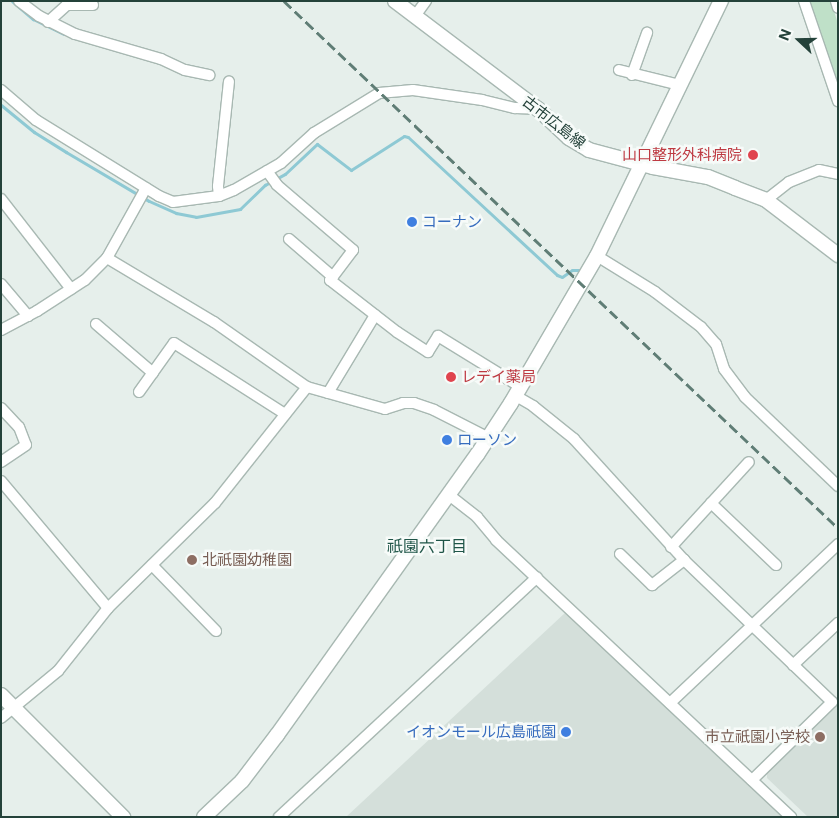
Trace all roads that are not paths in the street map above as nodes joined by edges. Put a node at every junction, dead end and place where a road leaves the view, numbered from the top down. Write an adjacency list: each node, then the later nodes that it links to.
1 (19, 1): 11 (street)
2 (395, 1): 10 (street, 古市広島線)
3 (426, 1): 10 (street)
4 (721, 1): 17 (street)
5 (804, 1): 19 (street)
6 (836, 1): 9 (street)
7 (68, 3): 8 (street); 11 (street)
8 (93, 4)
9 (838, 8)
10 (414, 16): 20 (street, 古市広島線)
11 (48, 22): 14 (street)
12 (647, 33): 15 (street)
13 (619, 70): 15 (street)
14 (209, 75)
15 (632, 75): 17 (street)
16 (229, 82): 25 (street)
17 (680, 85): 21 (street)
18 (1, 90): 24 (street)
19 (838, 101)
20 (538, 109): 21 (street, 古市広島線); 22 (street)
21 (641, 164): 27 (street, 古市広島線); 30 (street)
22 (267, 171): 25 (street); 32 (street)
23 (838, 174): 27 (street)
24 (146, 188): 25 (street); 31 (street)
25 (219, 196)
26 (1, 199): 34 (street)
27 (766, 200): 29 (street, 古市広島線)
28 (289, 239): 32 (street)
29 (838, 255)
30 (597, 256): 42 (street); 50 (street)
31 (107, 258): 34 (street); 40 (street)
32 (333, 277): 35 (street)
33 (1, 284): 36 (street)
34 (71, 289): 36 (street)
35 (375, 315): 42 (street); 43 (street)
36 (28, 316): 38 (street)
37 (96, 324): 39 (street)
38 (1, 330)
39 (153, 373): 41 (street); 45 (street)
40 (306, 387): 43 (street); 45 (street)
41 (139, 392)
42 (518, 392): 46 (street); 54 (street)
43 (328, 393): 46 (street)
44 (1, 408): 47 (street)
45 (285, 414): 57 (street)
46 (489, 438): 51 (street)
47 (1, 462)
48 (750, 462): 52 (street)
49 (1, 481): 60 (street)
50 (838, 486)
51 (449, 495): 59 (street); 71 (street)
52 (711, 503): 54 (street); 58 (street)
53 (838, 544): 62 (street)
54 (672, 546): 56 (street)
55 (620, 554): 56 (street)
56 (684, 560): 62 (street)
57 (152, 565): 60 (street); 63 (street)
58 (776, 565)
59 (537, 577): 66 (street); 72 (street)
60 (108, 608): 67 (street)
61 (838, 623): 64 (street)
62 (752, 625): 64 (street); 66 (street)
63 (216, 631)
64 (793, 665): 69 (street)
65 (1, 695): 67 (street)
66 (670, 703): 69 (street)
67 (13, 707): 68 (street); 70 (street)
68 (1, 718)
69 (752, 780): 73 (street)
70 (122, 817)
71 (204, 817)
72 (280, 817)
73 (791, 817)

